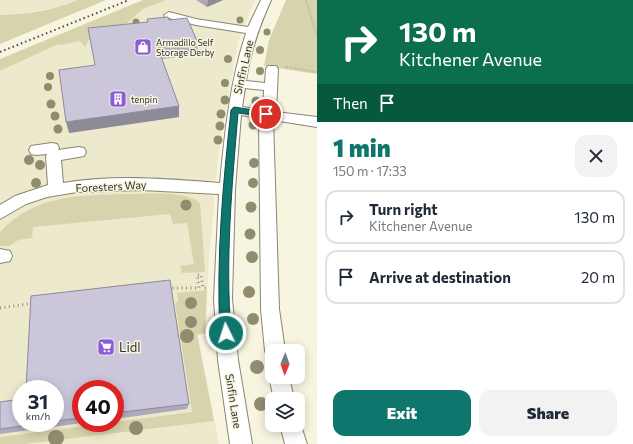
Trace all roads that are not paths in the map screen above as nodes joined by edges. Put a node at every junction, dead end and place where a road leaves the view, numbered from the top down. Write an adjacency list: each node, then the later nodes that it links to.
1 (266, 1): 3 (street, Sinfin Lane)
2 (169, 15): 3 (street)
3 (252, 31): 5 (street, Sinfin Lane)
4 (272, 69): 6 (street)
5 (238, 84): 6 (street); 7 (street, Sinfin Lane)
6 (271, 87): 8 (street)
7 (234, 110): 8 (street); 13 (street, Sinfin Lane)
8 (267, 114): 9 (street); 16 (street)
9 (317, 122)
10 (52, 148): 11 (street); 12 (street); 14 (street)
11 (36, 150)
12 (79, 152)
13 (227, 189): 14 (street, Foresters Way); 18 (street, Sinfin Lane)
14 (56, 190): 15 (street, Foresters Way)
15 (0, 213)
16 (274, 344)
17 (293, 432): 19 (street)
18 (241, 444)
19 (296, 444)

